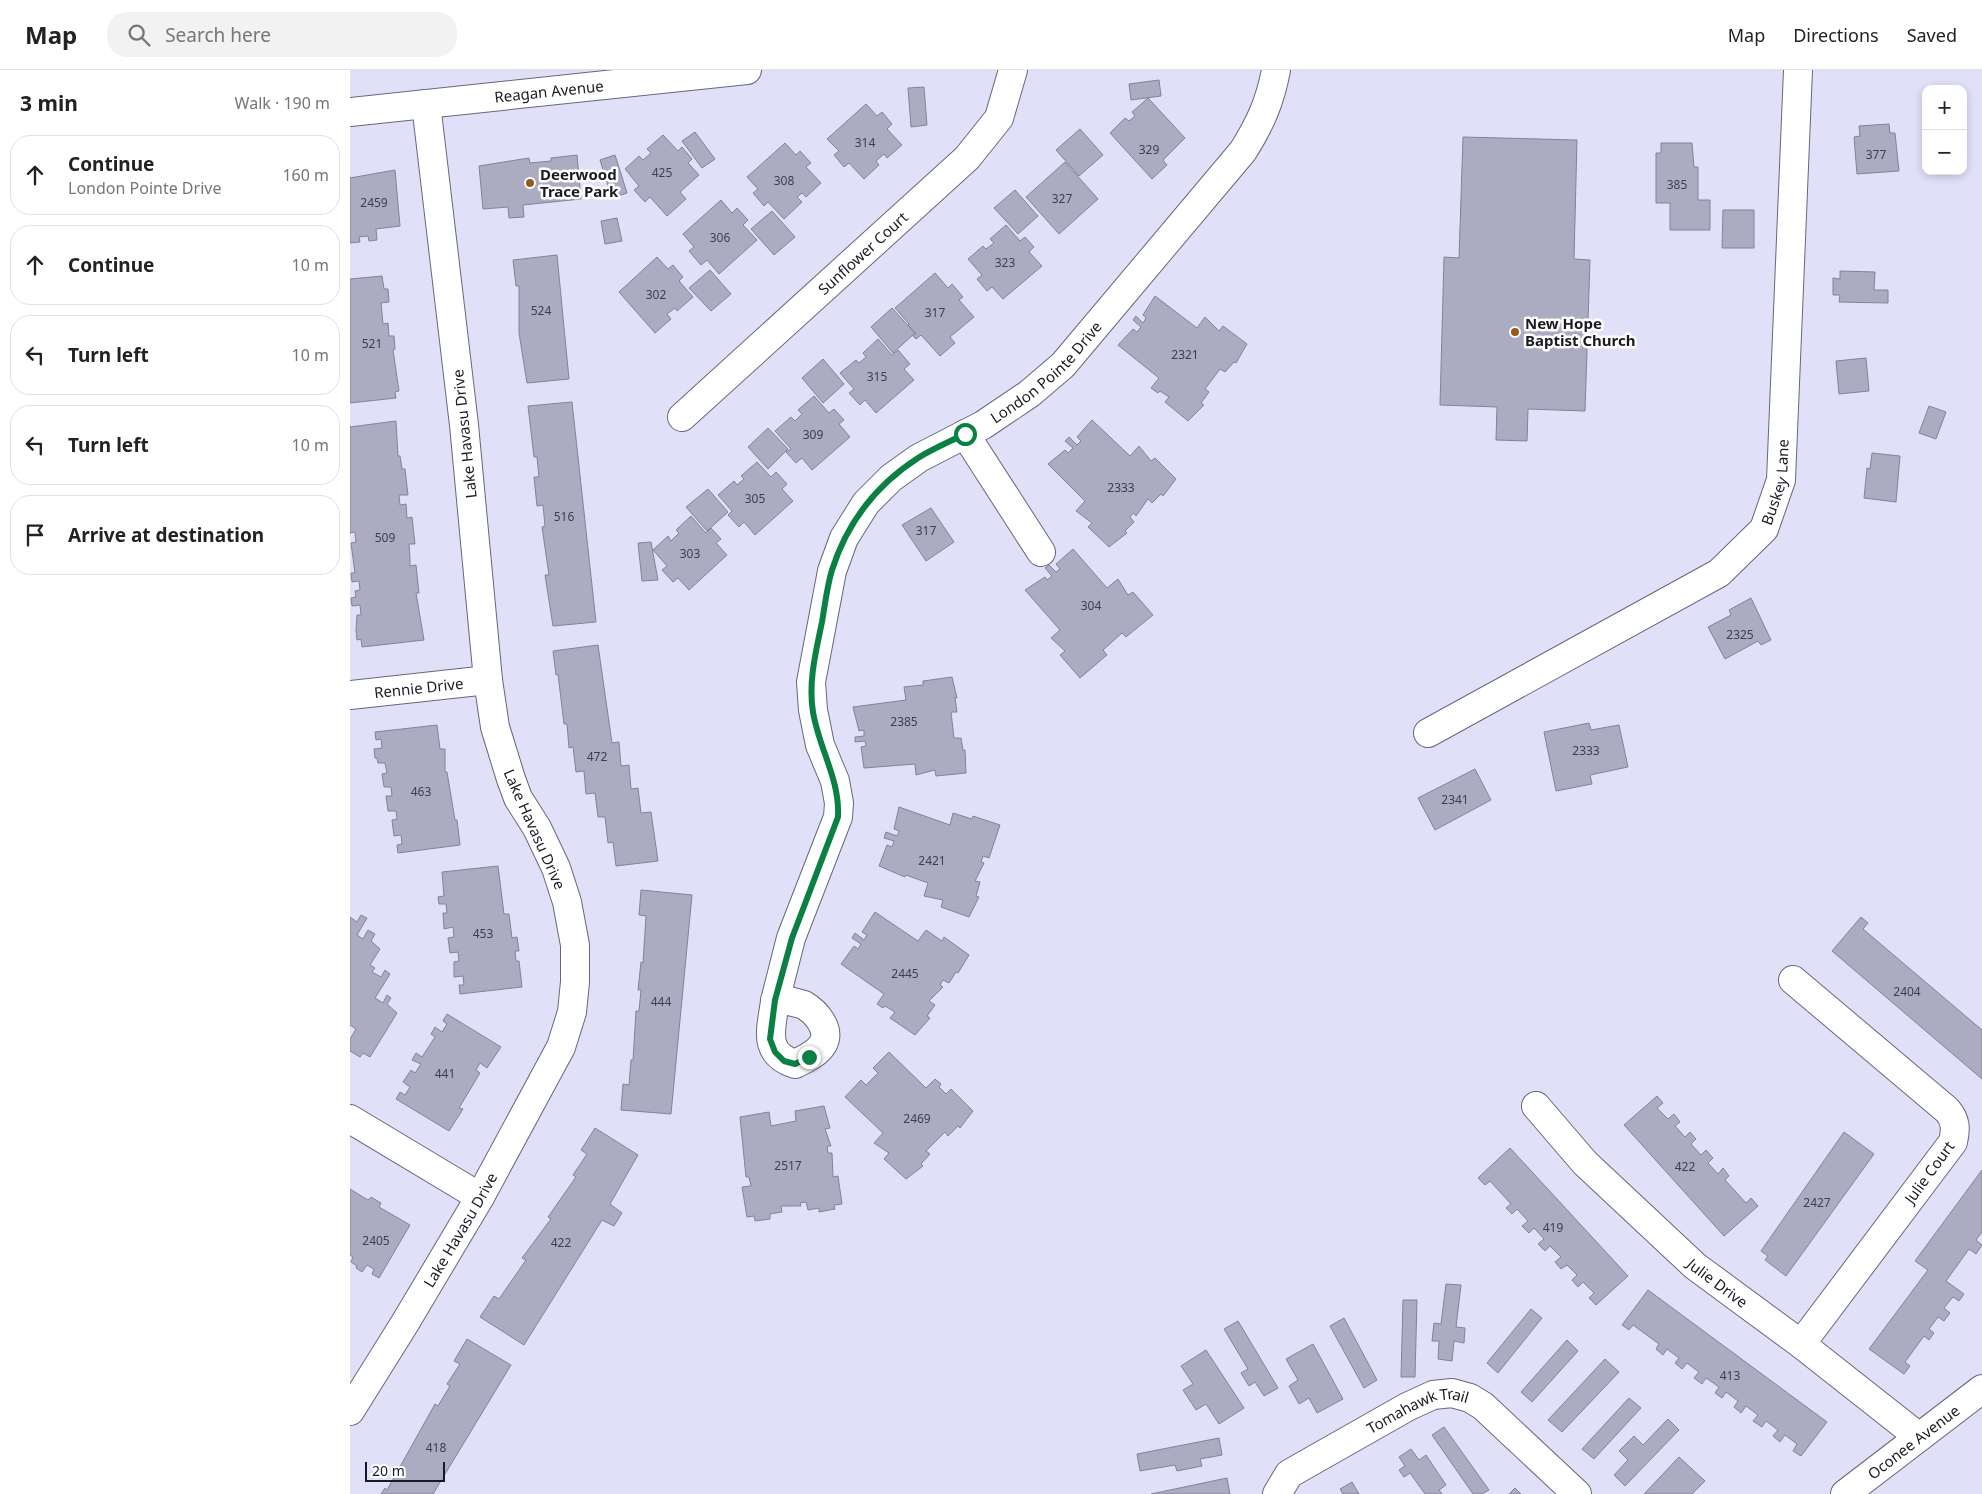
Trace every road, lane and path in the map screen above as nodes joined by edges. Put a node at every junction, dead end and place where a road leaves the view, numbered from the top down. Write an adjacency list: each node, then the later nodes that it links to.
1 (747, 70): 5 (street, Reagan Avenue)
2 (1012, 70): 7 (street, Sunflower Court)
3 (1276, 70): 8 (street, London Pointe Drive)
4 (1798, 70): 12 (street, Buskey Lane)
5 (426, 104): 6 (street, Reagan Avenue); 10 (street, Lake Havasu Drive)
6 (350, 112)
7 (682, 417)
8 (965, 434): 9 (street); 14 (street, London Pointe Drive)
9 (1041, 552)
10 (488, 680): 11 (street, Rennie Drive); 17 (street, Lake Havasu Drive)
11 (350, 695)
12 (1428, 733)
13 (1793, 980): 18 (street, Julie Court)
14 (775, 1000)
15 (1536, 1106): 18 (street, Julie Drive)
16 (350, 1118): 17 (street)
17 (480, 1197): 20 (street, Lake Havasu Drive)
18 (1801, 1344): 21 (street, Julie Drive)
19 (1982, 1389): 21 (street, Oconee Avenue)
20 (350, 1411)
21 (1919, 1436): 24 (street, Oconee Avenue)
22 (1277, 1494): 23 (street, Tomahawk Trail)
23 (1577, 1494)
24 (1845, 1494)

